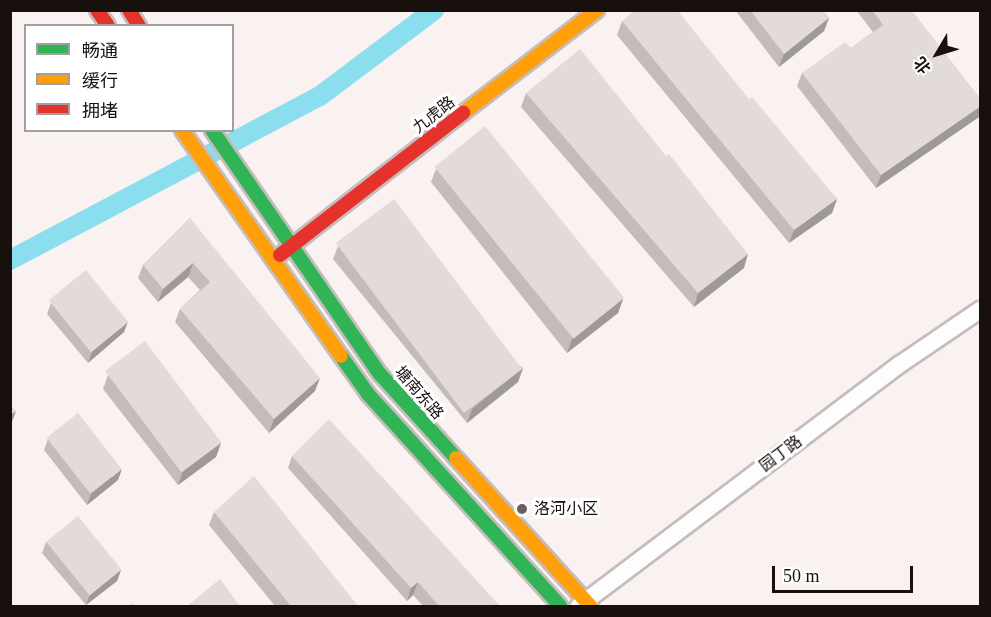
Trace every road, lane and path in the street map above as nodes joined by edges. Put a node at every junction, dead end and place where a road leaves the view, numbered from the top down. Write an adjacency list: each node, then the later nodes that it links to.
1 (97, 10): 4 (main road)
2 (129, 10): 5 (main road)
3 (597, 10): 8 (main road, 九虎路)
4 (107, 24)
5 (138, 24)
6 (183, 132): 9 (main road)
7 (213, 132): 8 (main road, 塘南东路)
8 (292, 246): 9 (main road, 九虎路); 11 (main road, 塘南东路)
9 (273, 260): 12 (main road)
10 (981, 310): 11 (street, 园丁路)
11 (585, 605)
12 (560, 606)

